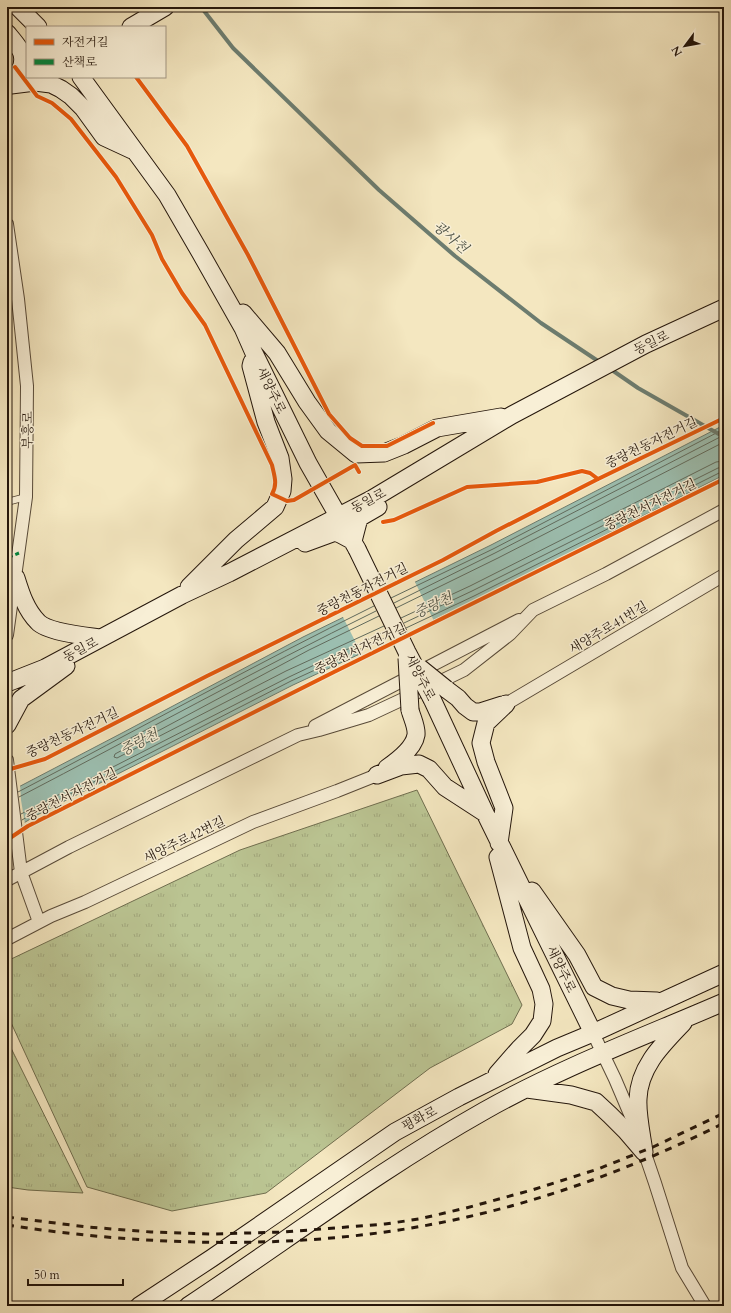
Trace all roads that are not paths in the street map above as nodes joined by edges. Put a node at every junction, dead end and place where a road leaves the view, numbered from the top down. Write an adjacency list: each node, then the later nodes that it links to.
1 (18, 7): 3 (main road)
2 (166, 7): 4 (main road)
3 (37, 26)
4 (133, 26)
5 (7, 34): 8 (main road)
6 (26, 74): 8 (street)
7 (82, 78): 9 (main road, 새양주로)
8 (9, 86): 9 (main road)
9 (133, 150): 12 (main road, 새양주로)
10 (7, 224): 11 (street, 부흥로)
11 (10, 270): 17 (street, 부흥로)
12 (218, 284): 14 (main road, 새양주로); 15 (main road)
13 (724, 308): 15 (main road, 동일로)
14 (254, 353): 20 (main road, 새양주로); 28 (main road)
15 (512, 415): 16 (main road, 동일로)
16 (457, 448): 20 (main road, 동일로); 21 (main road)
17 (26, 497): 18 (lane); 22 (street, 부흥로)
18 (7, 502)
19 (724, 510): 29 (street)
20 (338, 516): 21 (main road, 새양주로); 24 (main road, 동일로)
21 (355, 545): 24 (main road); 32 (main road, 새양주로, bridge)
22 (19, 553): 23 (street); 26 (street, 부흥로)
23 (7, 558)
24 (229, 573): 28 (main road, 동일로)
25 (724, 575): 35 (street, 새양주로41번길)
26 (16, 578): 27 (main road); 30 (street, 부흥로); 31 (main road)
27 (7, 593)
28 (182, 595): 31 (main road, 동일로)
29 (528, 616): 37 (street); 37 (street)
30 (7, 635)
31 (107, 635): 33 (main road, 동일로); 36 (main road)
32 (410, 657): 34 (main road, 새양주로, bridge); 39 (main road, bridge)
33 (7, 683)
34 (439, 694): 35 (main road); 40 (main road, 새양주로)
35 (506, 704): 41 (main road)
36 (7, 726)
37 (298, 734): 42 (street)
38 (7, 760): 42 (street)
39 (377, 775): 40 (main road); 44 (street, 새양주로42번길)
40 (487, 818): 41 (main road, 새양주로); 52 (main road)
41 (500, 845): 47 (main road); 50 (main road, 새양주로)
42 (21, 872): 43 (street); 44 (street)
43 (7, 880)
44 (39, 922): 45 (street, 새양주로42번길)
45 (7, 939)
46 (724, 973): 47 (main road, 평화로)
47 (661, 1001): 50 (main road, 평화로)
48 (724, 1002): 49 (main road, 평화로)
49 (688, 1018): 51 (main road, 평화로); 54 (main road)
50 (593, 1033): 51 (street, 새양주로); 52 (main road, 평화로)
51 (604, 1054): 53 (main road, 평화로); 54 (street, 새양주로)
52 (492, 1080): 55 (main road, 평화로)
53 (527, 1089): 54 (main road); 56 (main road, 평화로)
54 (644, 1152): 57 (street, 새양주로)
55 (139, 1306)
56 (188, 1306)
57 (705, 1306)

